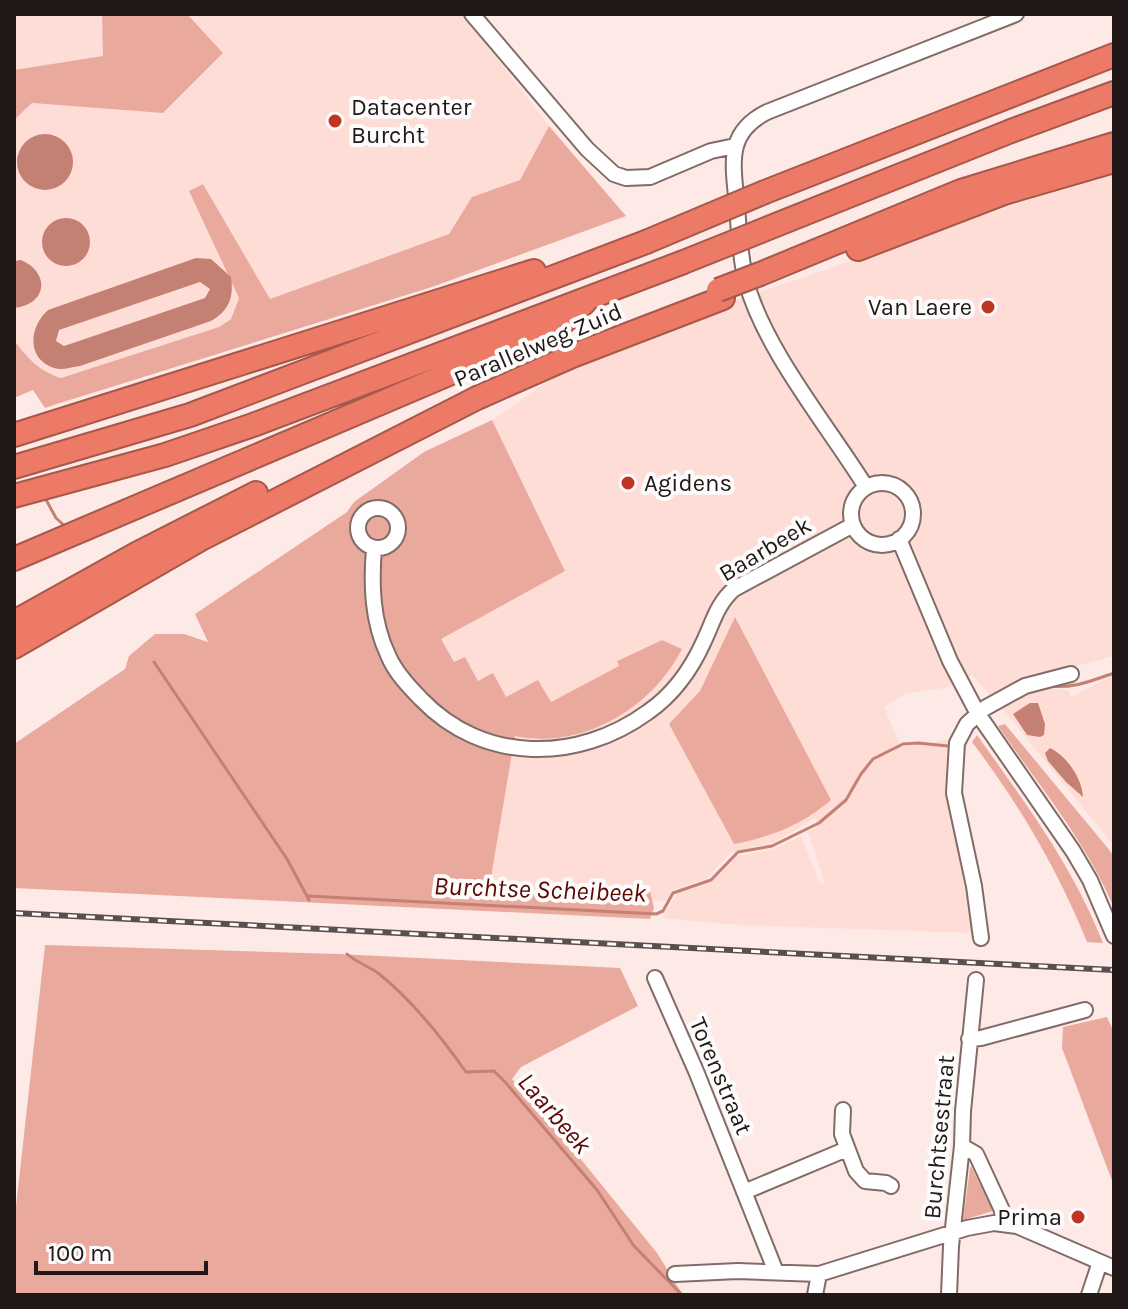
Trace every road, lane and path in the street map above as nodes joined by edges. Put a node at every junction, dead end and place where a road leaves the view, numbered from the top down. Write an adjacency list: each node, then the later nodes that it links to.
1 (472, 14): 7 (street)
2 (1016, 14): 6 (street)
3 (1114, 55): 10 (highway, bridge)
4 (1114, 93): 12 (highway, bridge)
5 (1114, 144): 11 (highway, Parallelweg Zuid)
6 (735, 146): 7 (street); 9 (street)
7 (697, 156): 9 (street)
8 (1114, 161): 11 (highway, Parallelweg Zuid)
9 (734, 163): 15 (street)
10 (587, 267): 13 (highway); 14 (highway)
11 (762, 279): 21 (highway, Parallelweg Zuid, bridge)
12 (594, 294): 16 (highway); 20 (highway)
13 (14, 435)
14 (14, 467)
15 (866, 487): 17 (street); 18 (street)
16 (14, 496)
17 (853, 525): 18 (street); 19 (street, Baarbeek)
18 (899, 539): 25 (street)
19 (374, 548)
20 (14, 559)
21 (90, 590): 22 (highway, Parallelweg Zuid); 23 (highway, Parallelweg Zuid)
22 (14, 622)
23 (14, 647)
24 (1071, 674): 25 (street)
25 (982, 711): 26 (street); 27 (street)
26 (1114, 936)
27 (981, 938)
28 (655, 978): 36 (street, Torenstraat)
29 (976, 980): 31 (street, Burchtsestraat)
30 (1085, 1010): 31 (street)
31 (969, 1039): 33 (street, Burchtsestraat)
32 (843, 1110): 34 (street)
33 (962, 1146): 37 (street); 38 (street, Burchtsestraat)
34 (847, 1149): 35 (street); 36 (street)
35 (891, 1186)
36 (744, 1192): 40 (street, Torenstraat)
37 (1005, 1223): 38 (street); 39 (street)
38 (952, 1233): 42 (street, Burchtsestraat); 44 (street)
39 (1107, 1265): 45 (street)
40 (776, 1272): 41 (street, Burchtsestraat); 42 (street, Burchtsestraat)
41 (675, 1274)
42 (819, 1274): 43 (street)
43 (815, 1295)
44 (949, 1295)
45 (1089, 1295)

